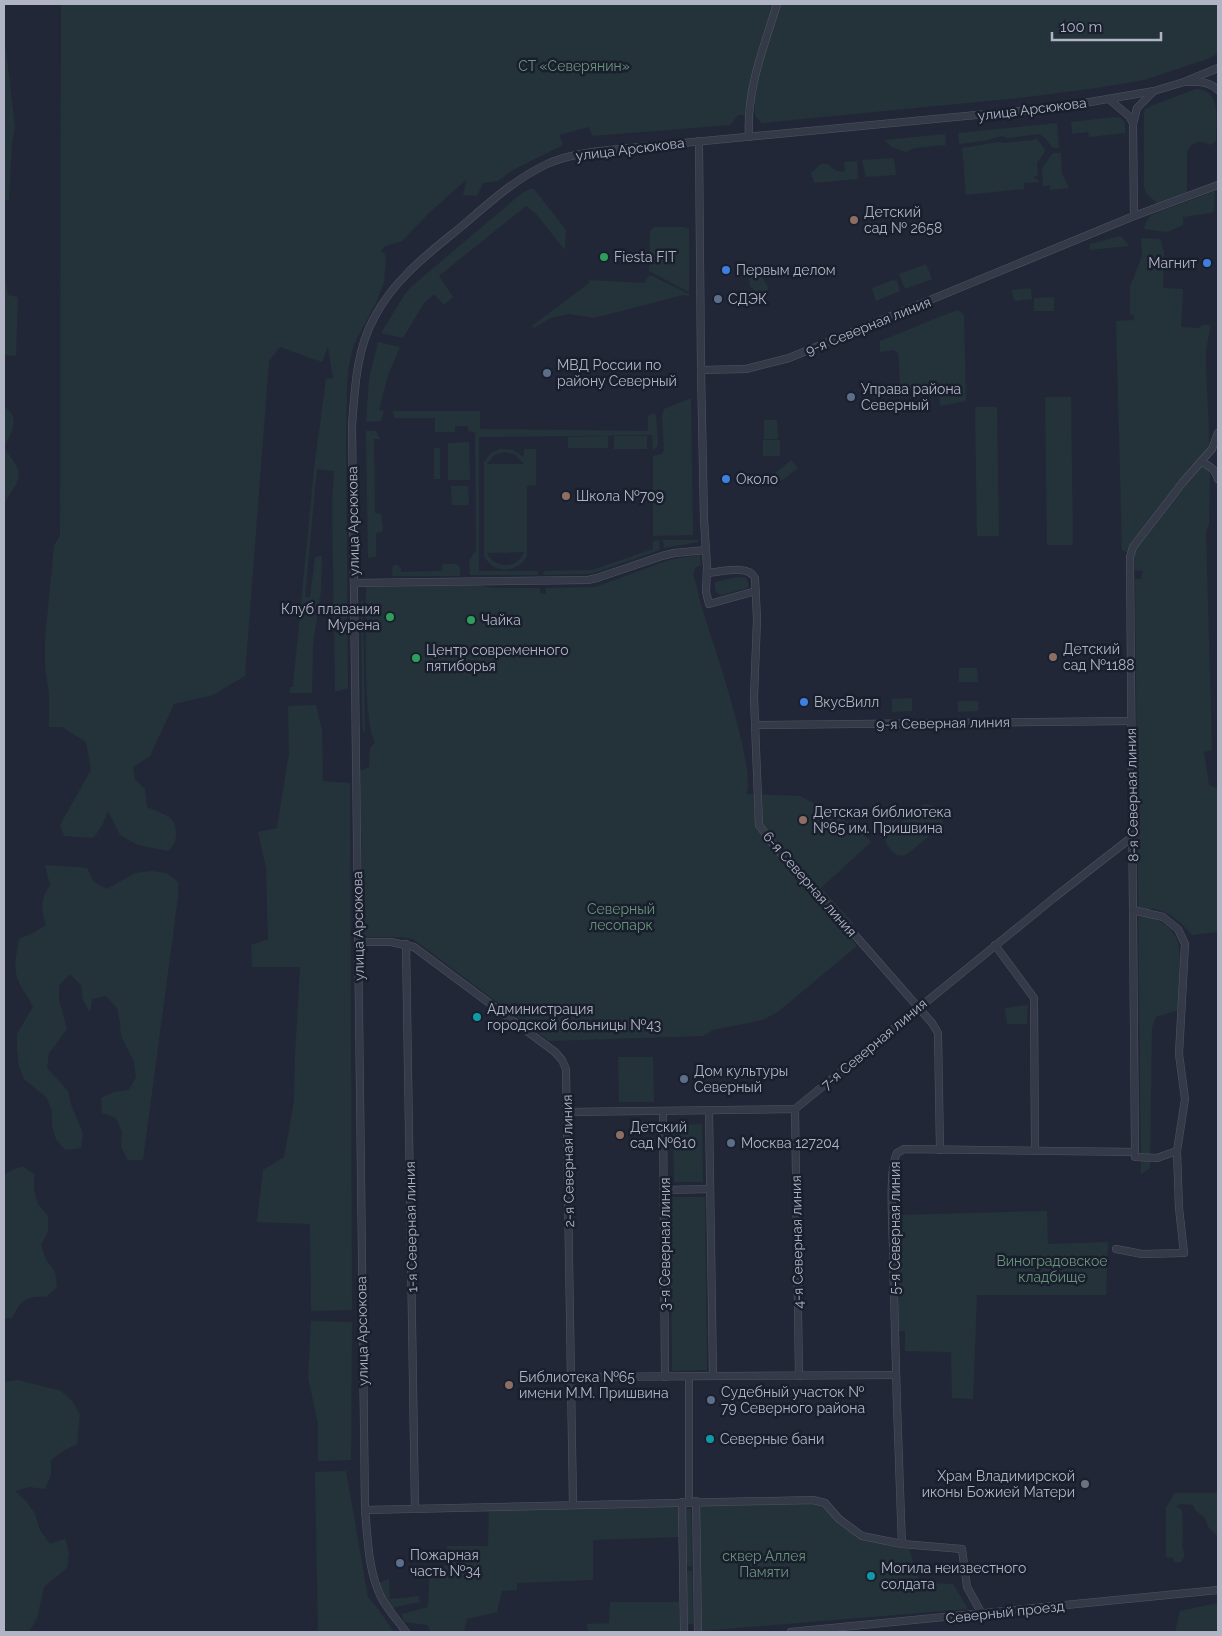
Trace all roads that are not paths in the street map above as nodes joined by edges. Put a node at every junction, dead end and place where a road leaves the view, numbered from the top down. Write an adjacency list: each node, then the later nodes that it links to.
1 (777, 4): 8 (street)
2 (1218, 68): 3 (street, улица Арсюкова)
3 (1184, 82): 4 (street); 5 (street, улица Арсюкова)
4 (1218, 90)
5 (1154, 91): 6 (street, улица Арсюкова); 7 (street)
6 (1110, 100): 7 (street); 8 (street, улица Арсюкова)
7 (1133, 124): 11 (street)
8 (749, 137): 9 (street, улица Арсюкова)
9 (699, 141): 12 (street); 18 (street, улица Арсюкова)
10 (1218, 185): 11 (street, 9-я Северная линия)
11 (1134, 216): 12 (street, 9-я Северная линия)
12 (701, 370): 16 (street)
13 (1218, 433): 14 (street, 8-я Северная линия)
14 (1201, 462): 15 (street); 20 (street, 8-я Северная линия)
15 (1218, 478)
16 (706, 550): 17 (street); 18 (street)
17 (707, 573): 19 (street, 6-я Северная линия); 19 (street)
18 (354, 583): 24 (street, улица Арсюкова)
19 (756, 591): 21 (street, 6-я Северная линия)
20 (1131, 721): 21 (street, 9-я Северная линия); 22 (street, 8-я Северная линия)
21 (755, 724): 27 (street, 6-я Северная линия)
22 (1132, 837): 23 (street, 8-я Северная линия); 26 (street, 7-я Северная линия)
23 (1133, 910): 34 (street); 35 (street, 8-я Северная линия)
24 (359, 942): 25 (street, 2-я Северная линия); 48 (street, улица Арсюкова)
25 (406, 944): 31 (street, 2-я Северная линия); 47 (street, 1-я Северная линия)
26 (995, 945): 27 (street, 7-я Северная линия); 33 (street)
27 (918, 1008): 28 (street, 7-я Северная линия); 32 (street, 6-я Северная линия)
28 (795, 1109): 29 (street); 42 (street, 4-я Северная линия)
29 (709, 1110): 30 (street); 36 (street)
30 (663, 1111): 31 (street); 37 (street, 3-я Северная линия)
31 (567, 1112): 43 (street, 2-я Северная линия)
32 (940, 1150): 33 (street, 5-я Северная линия); 39 (street, 5-я Северная линия)
33 (1035, 1151): 35 (street, 5-я Северная линия)
34 (1177, 1151): 35 (street, 5-я Северная линия); 38 (street)
35 (1135, 1154)
36 (710, 1189): 37 (street); 41 (street)
37 (664, 1190): 44 (street, 3-я Северная линия)
38 (1116, 1249)
39 (896, 1375): 42 (street); 49 (street, 5-я Северная линия)
40 (689, 1376): 41 (street); 44 (street); 45 (street)
41 (713, 1376): 42 (street)
42 (799, 1376)
43 (571, 1377): 44 (street); 46 (street, 2-я Северная линия)
44 (665, 1377)
45 (689, 1502): 46 (street); 49 (street); 53 (street); 54 (street)
46 (573, 1505): 47 (street)
47 (416, 1509): 48 (street)
48 (365, 1510): 52 (street, улица Арсюкова)
49 (902, 1544): 51 (street)
50 (1218, 1590): 51 (street, Северный проезд)
51 (982, 1614): 55 (street, Северный проезд)
52 (406, 1632)
53 (684, 1632)
54 (698, 1632)
55 (791, 1632)

